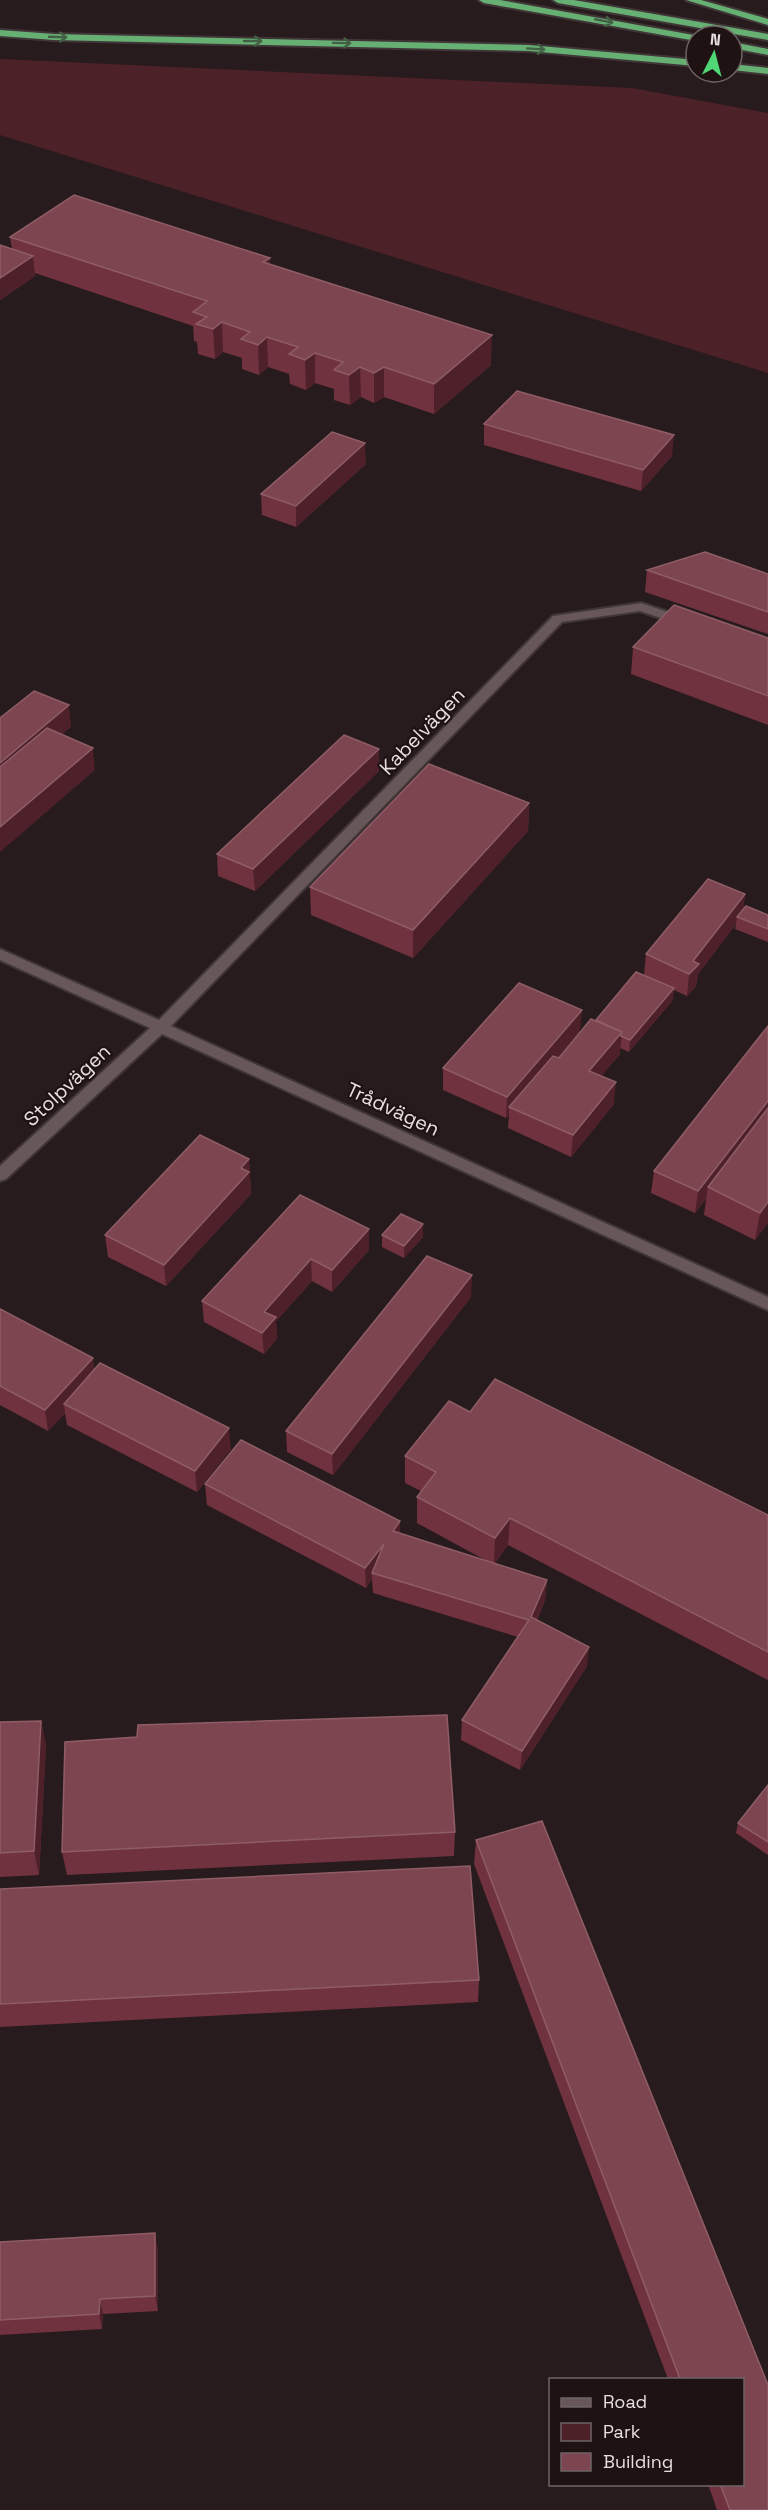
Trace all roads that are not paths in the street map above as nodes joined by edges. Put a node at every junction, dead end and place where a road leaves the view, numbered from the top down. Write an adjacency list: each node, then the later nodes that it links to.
1 (484, 0): 6 (highway, one-way to 6)
2 (558, 0): 7 (highway)
3 (691, 0): 4 (highway)
4 (768, 22)
5 (0, 33): 10 (highway, one-way to 10)
6 (684, 36)
7 (768, 37)
8 (744, 47): 9 (highway)
9 (768, 52)
10 (684, 62)
11 (744, 68): 12 (highway)
12 (768, 71)
13 (694, 626): 15 (street, Kabelvägen)
14 (0, 954): 15 (street, Trådvägen)
15 (162, 1026): 16 (street, Stolpvägen); 17 (street, Trådvägen)
16 (0, 1175)
17 (768, 1304)

